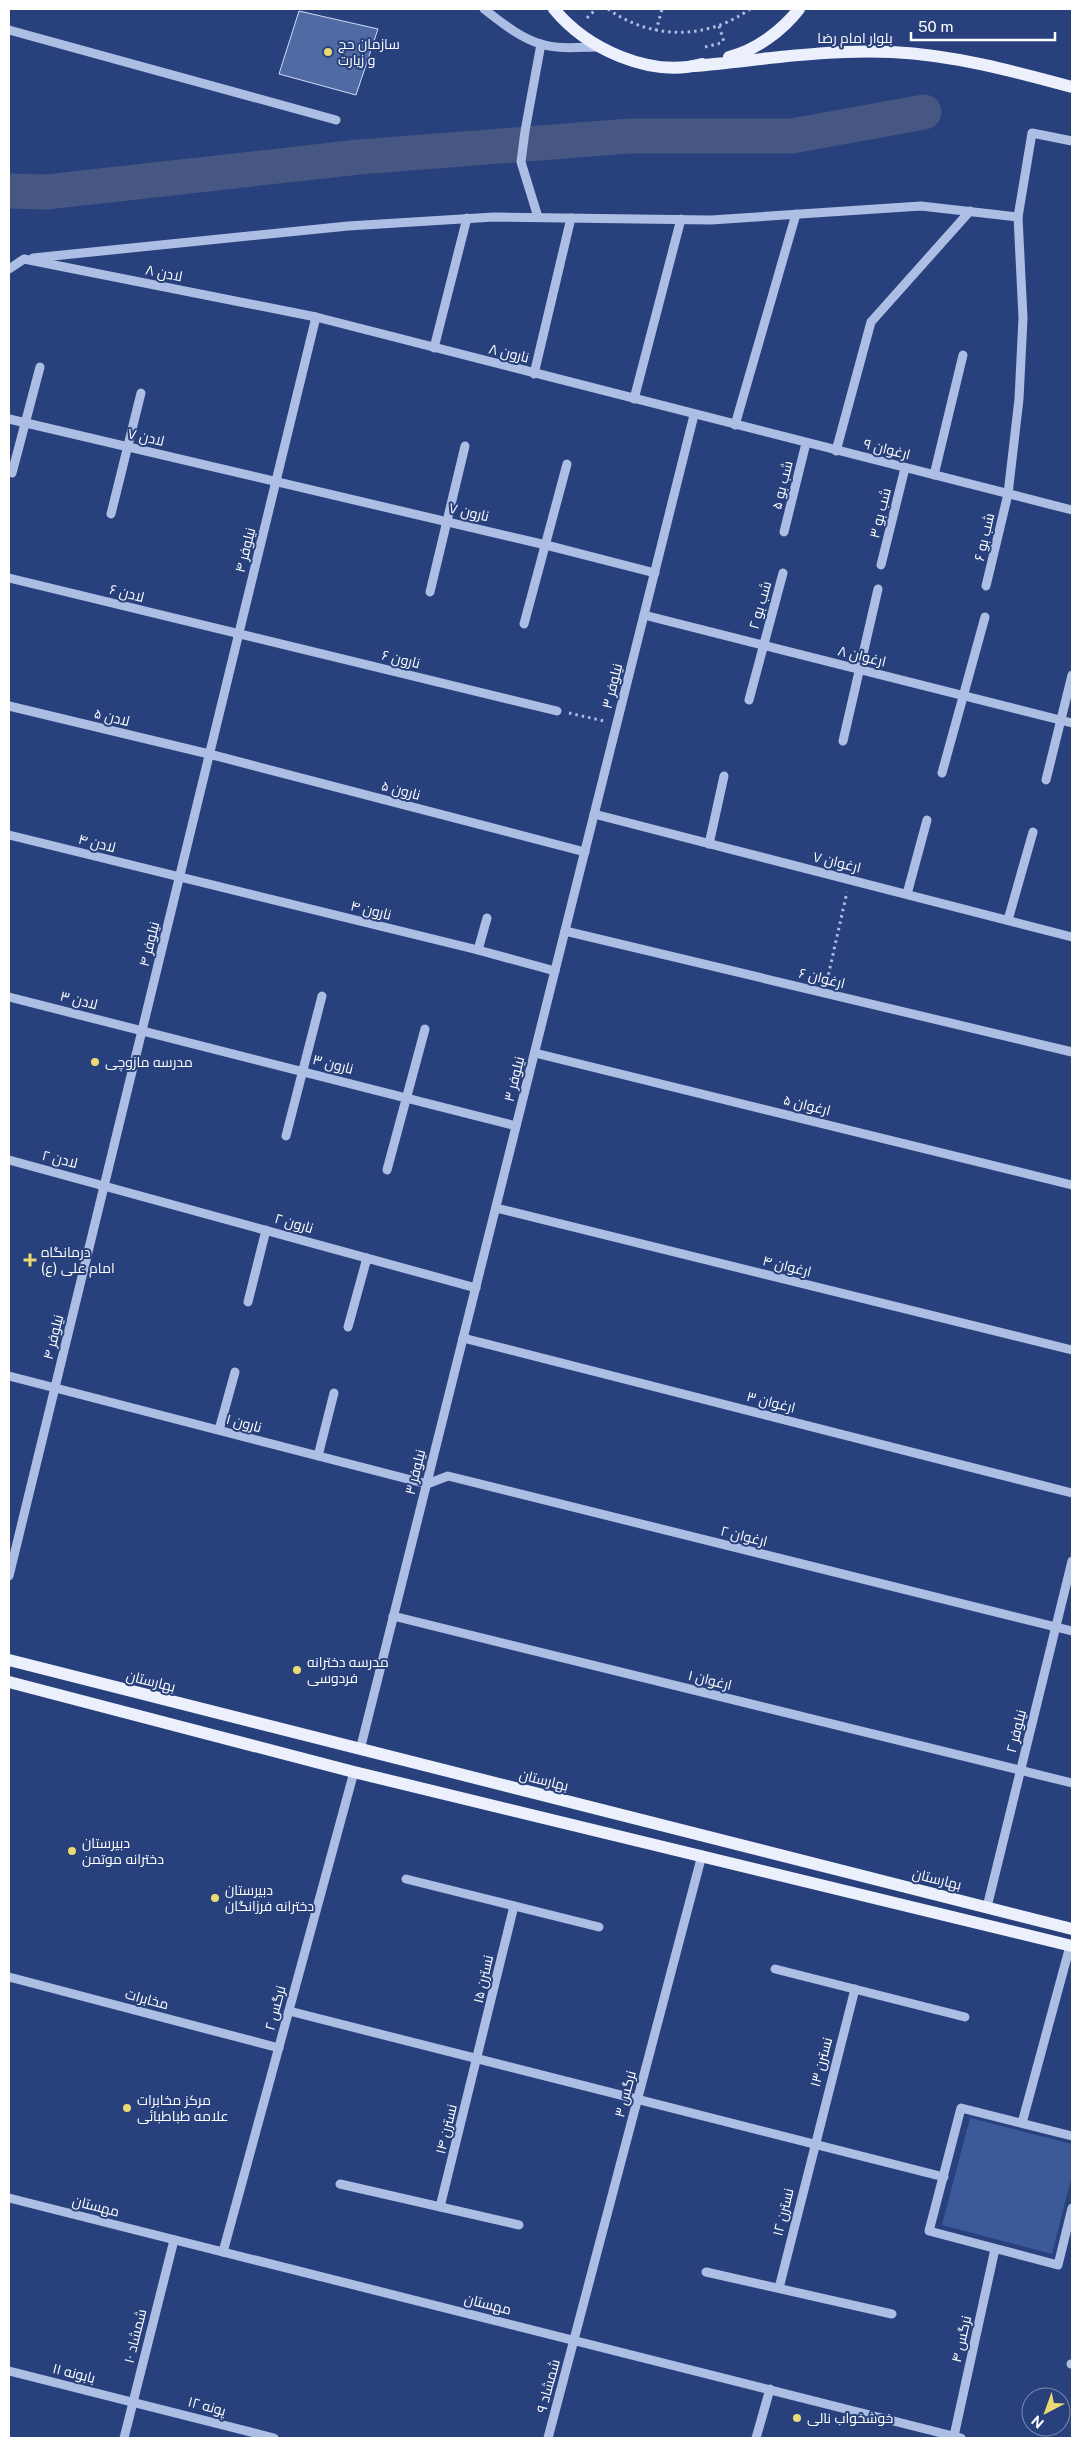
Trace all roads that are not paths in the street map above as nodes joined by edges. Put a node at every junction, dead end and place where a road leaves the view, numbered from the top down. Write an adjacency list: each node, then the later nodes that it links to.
1 (484, 9): 7 (street)
2 (548, 9): 5 (main road)
3 (554, 9): 5 (main road)
4 (799, 9): 9 (main road)
5 (562, 19): 8 (main road)
6 (9, 30): 11 (street)
7 (541, 44): 8 (street); 15 (street)
8 (600, 48): 9 (main road)
9 (694, 66): 10 (main road, بلوار امام رضا)
10 (1072, 87)
11 (336, 120)
12 (1072, 141): 16 (street, شب بو ۶)
13 (970, 211): 14 (street); 16 (street); 36 (street)
14 (796, 214): 19 (street); 32 (street)
15 (538, 217): 17 (street); 18 (street)
16 (1018, 217): 42 (street, شب بو ۶)
17 (467, 218): 20 (street); 23 (street)
18 (572, 218): 19 (street); 26 (street)
19 (681, 219): 28 (street)
20 (24, 259): 21 (street); 22 (street, لادن ۸)
21 (9, 269)
22 (316, 318): 23 (street, نارون ۸); 41 (street, نیلوفر ۴)
23 (434, 348): 26 (street, نارون ۸)
24 (963, 355): 40 (street)
25 (40, 367): 31 (street)
26 (534, 374): 28 (street, نارون ۸)
27 (141, 393): 35 (street)
28 (634, 400): 29 (street, نارون ۸)
29 (694, 415): 32 (street, ارغوان ۹); 49 (street, نیلوفر ۳)
30 (9, 419): 31 (street, لادن ۷)
31 (25, 422): 35 (street, لادن ۷); 39 (street)
32 (735, 425): 33 (street, ارغوان ۹)
33 (806, 443): 36 (street, ارغوان ۹); 46 (street, شب بو ۵)
34 (465, 446): 45 (street)
35 (127, 447): 41 (street, لادن ۷); 44 (street)
36 (836, 450): 38 (street, ارغوان ۹)
37 (566, 464): 47 (street)
38 (905, 468): 40 (street, ارغوان ۹); 48 (street, شب بو ۳)
39 (12, 473)
40 (934, 475): 42 (street, ارغوان ۹)
41 (276, 482): 45 (street, نارون ۷); 58 (street, نیلوفر ۴)
42 (1008, 494): 43 (street, ارغوان ۹); 52 (street, شب بو ۶)
43 (1072, 510)
44 (112, 514)
45 (447, 521): 47 (street, نارون ۷); 54 (street)
46 (784, 532)
47 (546, 544): 49 (street, نارون ۷); 57 (street)
48 (881, 565)
49 (655, 573): 55 (street, نیلوفر ۳)
50 (783, 573): 59 (street, شب بو ۲)
51 (9, 578): 58 (street, لادن ۶)
52 (986, 586)
53 (878, 589): 60 (street)
54 (430, 592)
55 (644, 616): 59 (street, ارغوان ۸); 73 (street, نیلوفر ۳)
56 (984, 617): 62 (street)
57 (524, 624)
58 (239, 634): 65 (street, نارون ۶); 69 (street, نیلوفر ۴)
59 (762, 645): 60 (street, ارغوان ۸); 63 (street, شب بو ۲)
60 (861, 670): 62 (street, ارغوان ۸); 68 (street)
61 (1072, 674): 66 (street)
62 (962, 696): 66 (street, ارغوان ۸); 70 (street)
63 (749, 700)
64 (9, 706): 69 (street, لادن ۵)
65 (557, 711)
66 (1060, 720): 67 (street, ارغوان ۸); 72 (street)
67 (1072, 723)
68 (843, 741)
69 (209, 754): 78 (street, نارون ۵); 79 (street, نیلوفر ۴)
70 (942, 773)
71 (724, 776): 77 (street)
72 (1046, 780)
73 (594, 814): 77 (street, ارغوان ۷); 78 (street, نیلوفر ۳)
74 (927, 820): 80 (street)
75 (1033, 832): 82 (street)
76 (9, 834): 79 (street, لادن ۴)
77 (709, 844): 80 (street, ارغوان ۷)
78 (585, 852): 83 (street, نیلوفر ۳)
79 (179, 878): 85 (street, نارون ۴); 90 (street, نیلوفر ۴)
80 (907, 894): 82 (street, ارغوان ۷)
81 (486, 918): 85 (street)
82 (1008, 920): 84 (street, ارغوان ۷)
83 (565, 931): 86 (street, نیلوفر ۳); 91 (street, ارغوان ۶)
84 (1072, 937)
85 (478, 950): 86 (street, نارون ۴)
86 (555, 971): 92 (street, نیلوفر ۳)
87 (322, 996): 93 (street)
88 (9, 997): 90 (street, لادن ۳)
89 (425, 1029): 94 (street)
90 (142, 1030): 93 (street, نارون ۳); 100 (street, نیلوفر ۴)
91 (1072, 1052)
92 (535, 1053): 95 (street, نیلوفر ۳); 99 (street, ارغوان ۵)
93 (303, 1071): 94 (street, نارون ۳); 96 (street)
94 (407, 1097): 95 (street, نارون ۳); 98 (street)
95 (516, 1126): 101 (street, نیلوفر ۳)
96 (286, 1136)
97 (9, 1160): 100 (street, لادن ۲)
98 (387, 1170)
99 (1072, 1184)
100 (104, 1185): 102 (street, نارون ۲); 111 (street, نیلوفر ۴)
101 (496, 1208): 104 (street, نیلوفر ۳); 108 (street, ارغوان ۴)
102 (266, 1230): 103 (street, نارون ۲); 105 (street)
103 (367, 1258): 104 (street, نارون ۲); 106 (street)
104 (476, 1288): 107 (street, نیلوفر ۳)
105 (248, 1302)
106 (348, 1327)
107 (463, 1338): 115 (street, نیلوفر ۳); 116 (street, ارغوان ۳)
108 (1072, 1350)
109 (235, 1372): 113 (street)
110 (9, 1376): 111 (street, نارون ۱)
111 (55, 1388): 113 (street, نارون ۱); 118 (street, نیلوفر ۴)
112 (334, 1394): 114 (street)
113 (219, 1430): 114 (street, نارون ۱)
114 (318, 1456): 115 (street, نارون ۱)
115 (426, 1484): 119 (street, نیلوفر ۳); 120 (street, ارغوان ۲)
116 (1072, 1493)
117 (1072, 1561): 120 (street, نیلوفر ۲)
118 (9, 1576)
119 (394, 1616): 124 (street, نیلوفر ۳); 125 (street, ارغوان ۱)
120 (1056, 1627): 121 (street, ارغوان ۲); 125 (street, نیلوفر ۲)
121 (1072, 1631)
122 (9, 1660): 124 (main road, بهارستان)
123 (9, 1682): 126 (main road)
124 (360, 1750): 126 (main road); 131 (main road, بهارستان)
125 (1021, 1771): 127 (street, ارغوان ۱); 131 (street, نیلوفر ۲)
126 (354, 1772): 128 (main road); 138 (street, نرگس ۲)
127 (1072, 1783)
128 (702, 1855): 134 (main road); 142 (street, نرگس ۳)
129 (406, 1879): 130 (street)
130 (514, 1906): 132 (street); 141 (street, نسترن ۱۵)
131 (987, 1908): 133 (main road, بهارستان)
132 (599, 1927)
133 (1072, 1928)
134 (1071, 1946): 143 (street)
135 (775, 1969): 137 (street)
136 (9, 1977): 140 (street, مخابرات)
137 (855, 1989): 139 (street); 145 (street, نسترن ۱۳)
138 (288, 2011): 140 (street, نرگس ۲); 141 (street)
139 (965, 2017)
140 (278, 2048): 154 (street, نرگس ۲)
141 (478, 2058): 142 (street); 149 (street, نسترن ۱۴)
142 (638, 2098): 145 (street); 158 (street, نرگس ۳)
143 (1022, 2123): 144 (street); 146 (street)
144 (1072, 2136)
145 (814, 2143): 146 (street); 156 (street, نسترن ۱۲)
146 (944, 2177): 153 (street)
147 (340, 2184): 149 (street)
148 (9, 2198): 152 (street, مهستان)
149 (440, 2207): 151 (street)
150 (1072, 2208): 153 (street)
151 (519, 2225)
152 (174, 2240): 154 (street, مهستان); 161 (street, شمشاد ۱۰)
153 (995, 2248): 162 (street, نرگس ۴)
154 (223, 2252): 158 (street, مهستان)
155 (706, 2272): 156 (street)
156 (779, 2288): 157 (street)
157 (892, 2314)
158 (575, 2340): 160 (street, مهستان); 165 (street, شمشاد ۹)
159 (9, 2371): 161 (street, بابونه ۱۱)
160 (770, 2389): 162 (street, مهستان); 166 (street)
161 (133, 2401): 163 (street, شمشاد ۱۰); 164 (street, پونه ۱۲)
162 (957, 2437)
163 (124, 2438)
164 (274, 2438)
165 (548, 2438)
166 (756, 2438)

